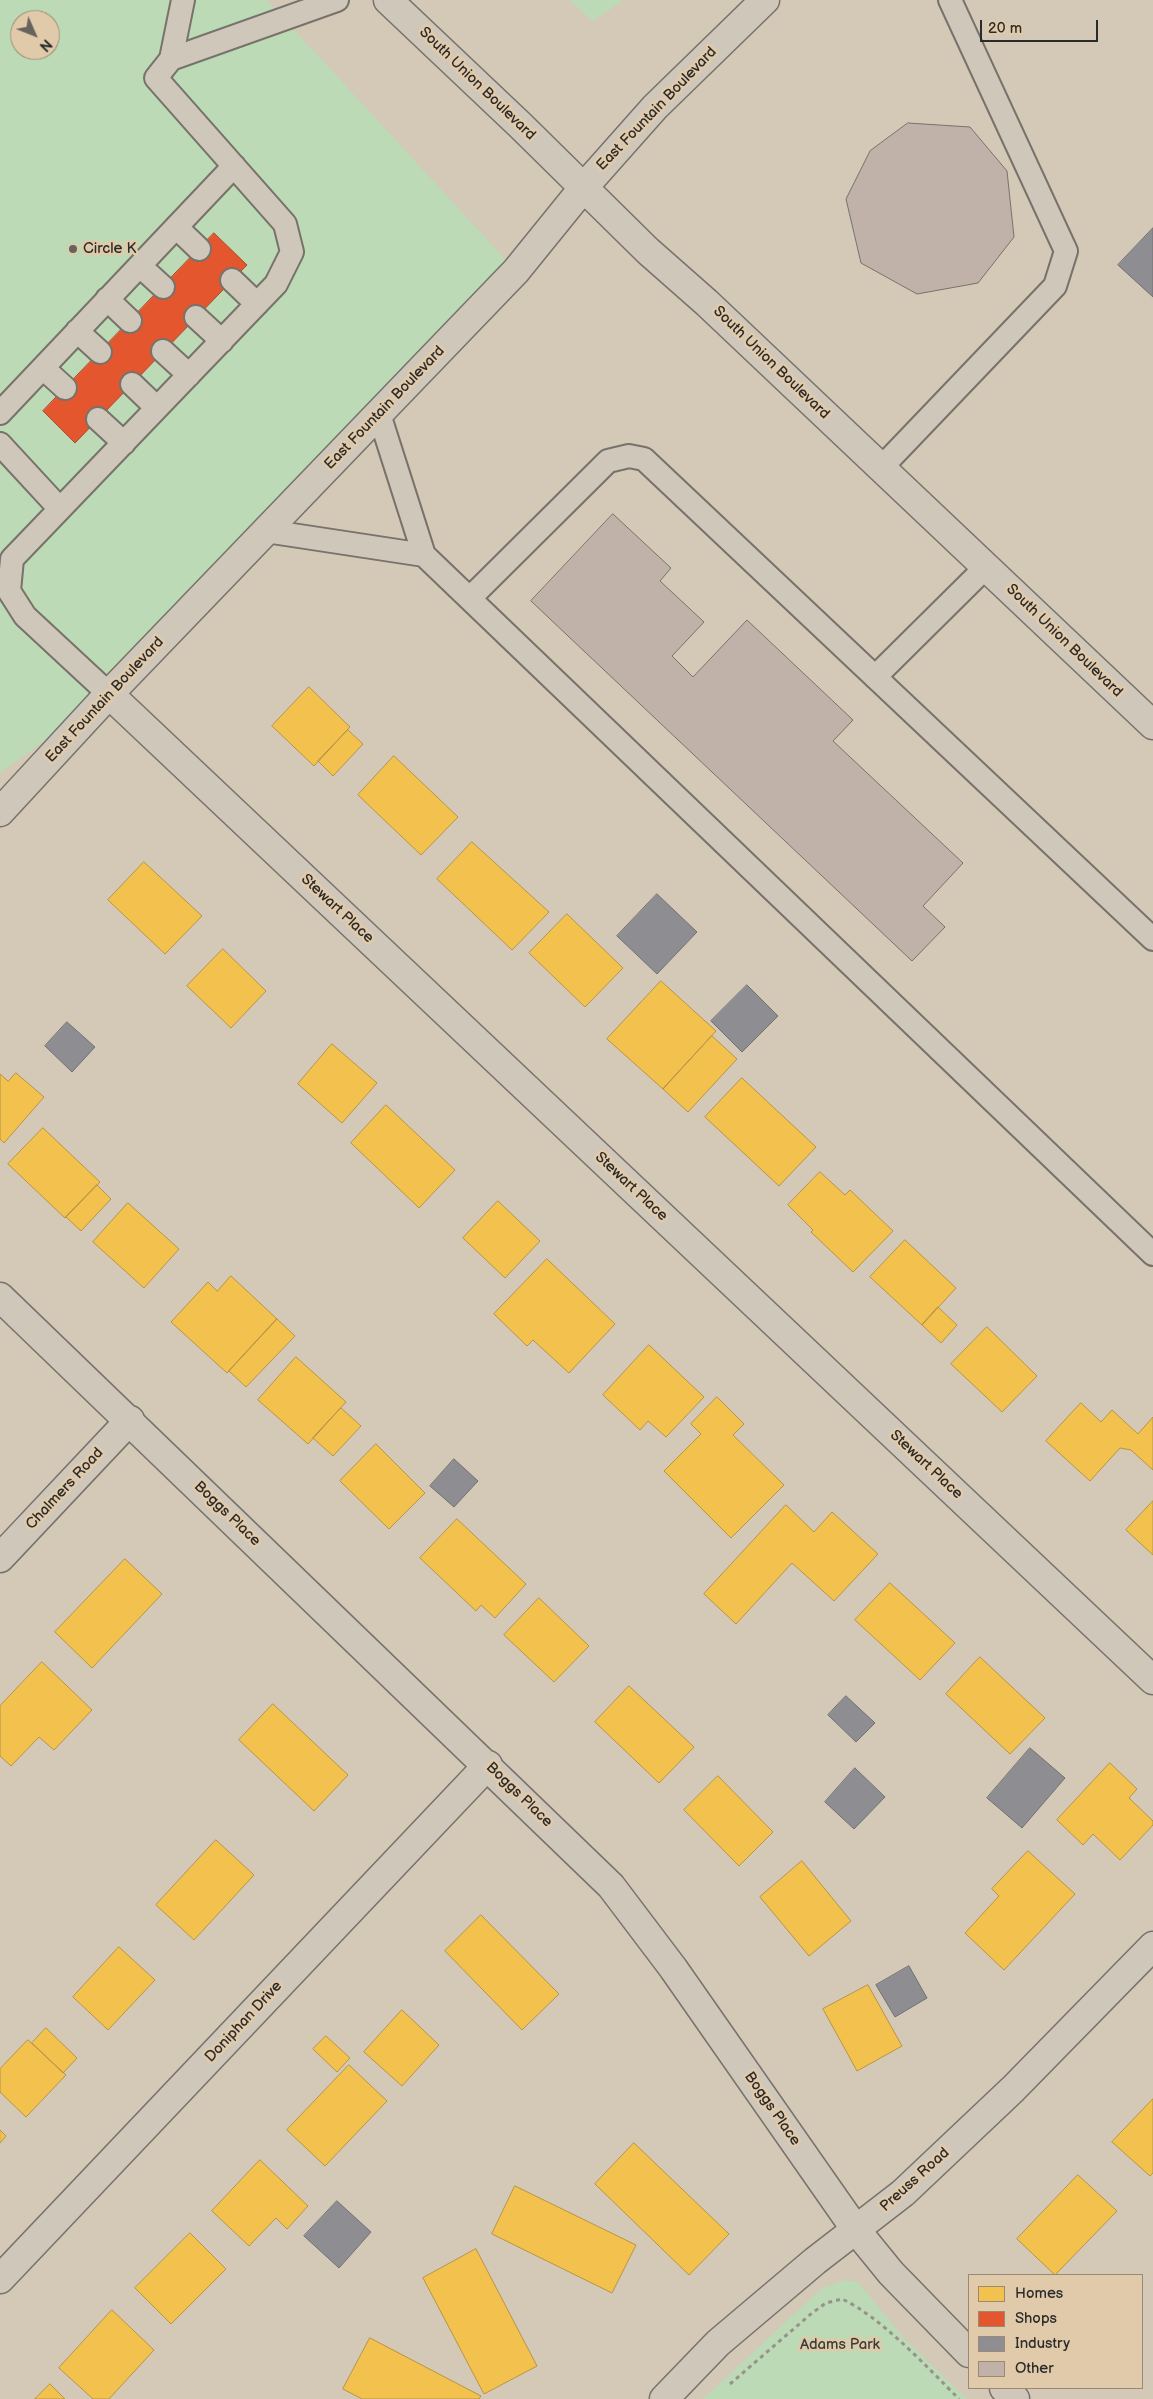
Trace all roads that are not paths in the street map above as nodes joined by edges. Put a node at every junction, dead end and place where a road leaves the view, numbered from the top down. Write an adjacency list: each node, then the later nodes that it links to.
1 (183, 0): 6 (lane)
2 (337, 0): 6 (lane)
3 (388, 0): 8 (street, South Union Boulevard)
4 (765, 0): 8 (street, East Fountain Boulevard)
5 (950, 0): 32 (lane)
6 (171, 59): 7 (lane)
7 (234, 166): 9 (lane); 15 (lane)
8 (584, 187): 28 (street, East Fountain Boulevard); 32 (street, South Union Boulevard)
9 (176, 227): 10 (lane); 11 (lane)
10 (199, 249)
11 (140, 266): 13 (lane); 14 (lane)
12 (232, 280): 15 (lane)
13 (163, 287)
14 (107, 299): 17 (lane); 18 (lane)
15 (256, 304): 19 (lane)
16 (196, 318): 19 (lane)
17 (130, 321)
18 (77, 331): 21 (lane); 22 (lane)
19 (222, 341): 23 (lane)
20 (163, 351): 23 (lane)
21 (100, 352)
22 (43, 368): 25 (lane); 27 (lane)
23 (189, 375): 26 (lane)
24 (132, 384): 26 (lane)
25 (65, 388)
26 (157, 408): 30 (lane)
27 (0, 413)
28 (379, 414): 34 (street, East Fountain Boulevard); 35 (lane)
29 (98, 419): 30 (lane)
30 (124, 443): 33 (lane)
31 (0, 444): 33 (lane)
32 (881, 468): 36 (street, South Union Boulevard)
33 (60, 509): 39 (lane)
34 (266, 531): 35 (lane); 39 (street, East Fountain Boulevard)
35 (424, 555): 37 (lane)
36 (986, 567): 38 (lane); 40 (street, South Union Boulevard)
37 (470, 598): 38 (lane); 43 (lane)
38 (875, 677): 42 (lane)
39 (109, 694): 41 (street, East Fountain Boulevard); 47 (street, Stewart Place)
40 (1153, 725)
41 (0, 812)
42 (1153, 939)
43 (1153, 1254)
44 (0, 1297): 45 (street, Boggs Place)
45 (130, 1420): 46 (street, Chalmers Road); 48 (street, Boggs Place)
46 (0, 1558)
47 (1153, 1680)
48 (488, 1765): 50 (street, Boggs Place); 51 (street, Doniphan Drive)
49 (1153, 1946): 50 (street, Preuss Road)
50 (856, 2230): 52 (street, Boggs Place); 54 (street, Preuss Road)
51 (0, 2279)
52 (968, 2351)
53 (1005, 2389): 55 (street)
54 (664, 2399)
55 (1015, 2399)

